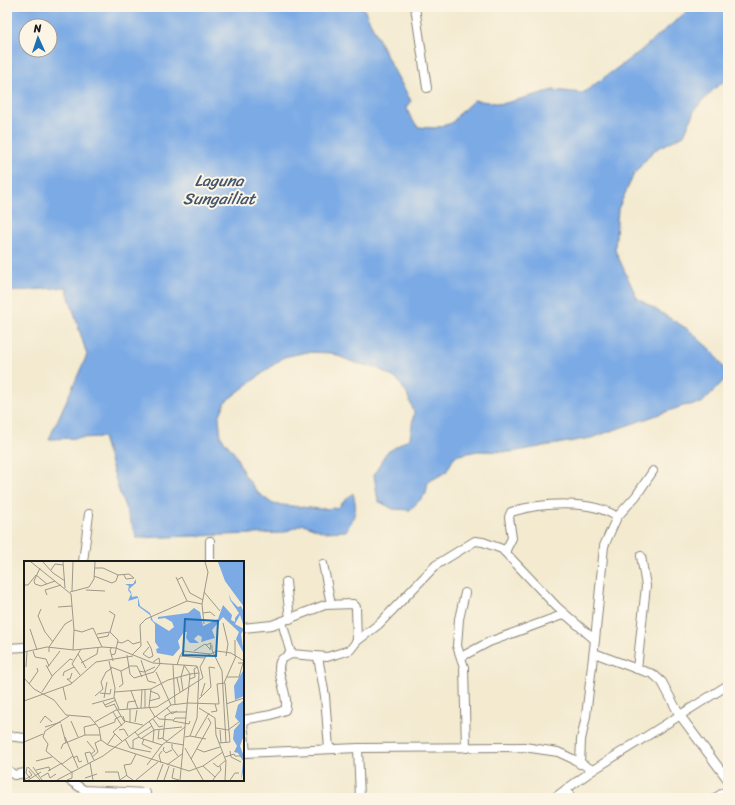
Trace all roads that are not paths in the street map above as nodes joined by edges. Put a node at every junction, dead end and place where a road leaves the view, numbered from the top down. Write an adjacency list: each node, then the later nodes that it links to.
1 (415, 7): 2 (street)
2 (427, 88)
3 (653, 471): 5 (street)
4 (89, 514): 9 (street)
5 (617, 517): 7 (street); 18 (street)
6 (210, 541): 10 (street)
7 (504, 551): 15 (street); 19 (street)
8 (641, 556): 26 (street)
9 (83, 561)
10 (210, 561)
11 (323, 564): 14 (street)
12 (286, 582): 16 (street)
13 (466, 592): 25 (street)
14 (331, 604): 16 (street); 19 (street)
15 (565, 614): 18 (street); 25 (street)
16 (286, 620): 17 (street); 23 (street)
17 (244, 628)
18 (595, 640): 22 (street)
19 (357, 641): 24 (street)
20 (24, 647): 21 (street)
21 (7, 648)
22 (594, 653): 26 (street); 37 (street)
23 (291, 654): 24 (street); 29 (street)
24 (318, 657): 35 (street)
25 (461, 657): 34 (street)
26 (637, 669): 28 (street)
27 (728, 685): 28 (street)
28 (680, 714): 39 (street); 41 (street)
29 (244, 721)
30 (7, 736): 32 (street)
31 (244, 737): 36 (street)
32 (24, 738)
33 (358, 748): 34 (street); 35 (street); 46 (street)
34 (466, 748): 37 (street)
35 (329, 749): 36 (street)
36 (245, 753)
37 (580, 764): 39 (street)
38 (7, 769): 40 (street)
39 (593, 770): 43 (street)
40 (24, 773)
41 (728, 780)
42 (70, 781): 45 (street)
43 (566, 790): 47 (street); 48 (street)
44 (728, 790): 49 (street)
45 (146, 793)
46 (360, 798)
47 (554, 798)
48 (570, 798)
49 (715, 798)

